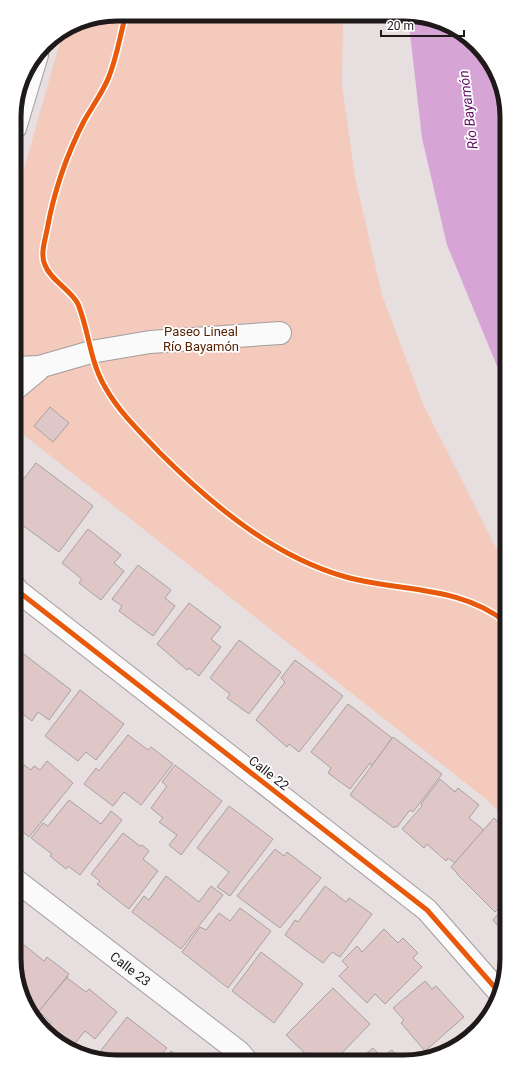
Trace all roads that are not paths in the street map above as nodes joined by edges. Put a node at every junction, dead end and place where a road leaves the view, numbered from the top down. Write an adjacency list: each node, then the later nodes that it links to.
1 (32, 73): 2 (street)
2 (22, 105)
3 (280, 333): 4 (street)
4 (39, 367): 5 (street); 6 (street)
5 (21, 368)
6 (21, 384)
7 (21, 594): 9 (street, Calle 22)
8 (21, 884): 10 (street, Calle 23)
9 (496, 988)
10 (242, 1055)

